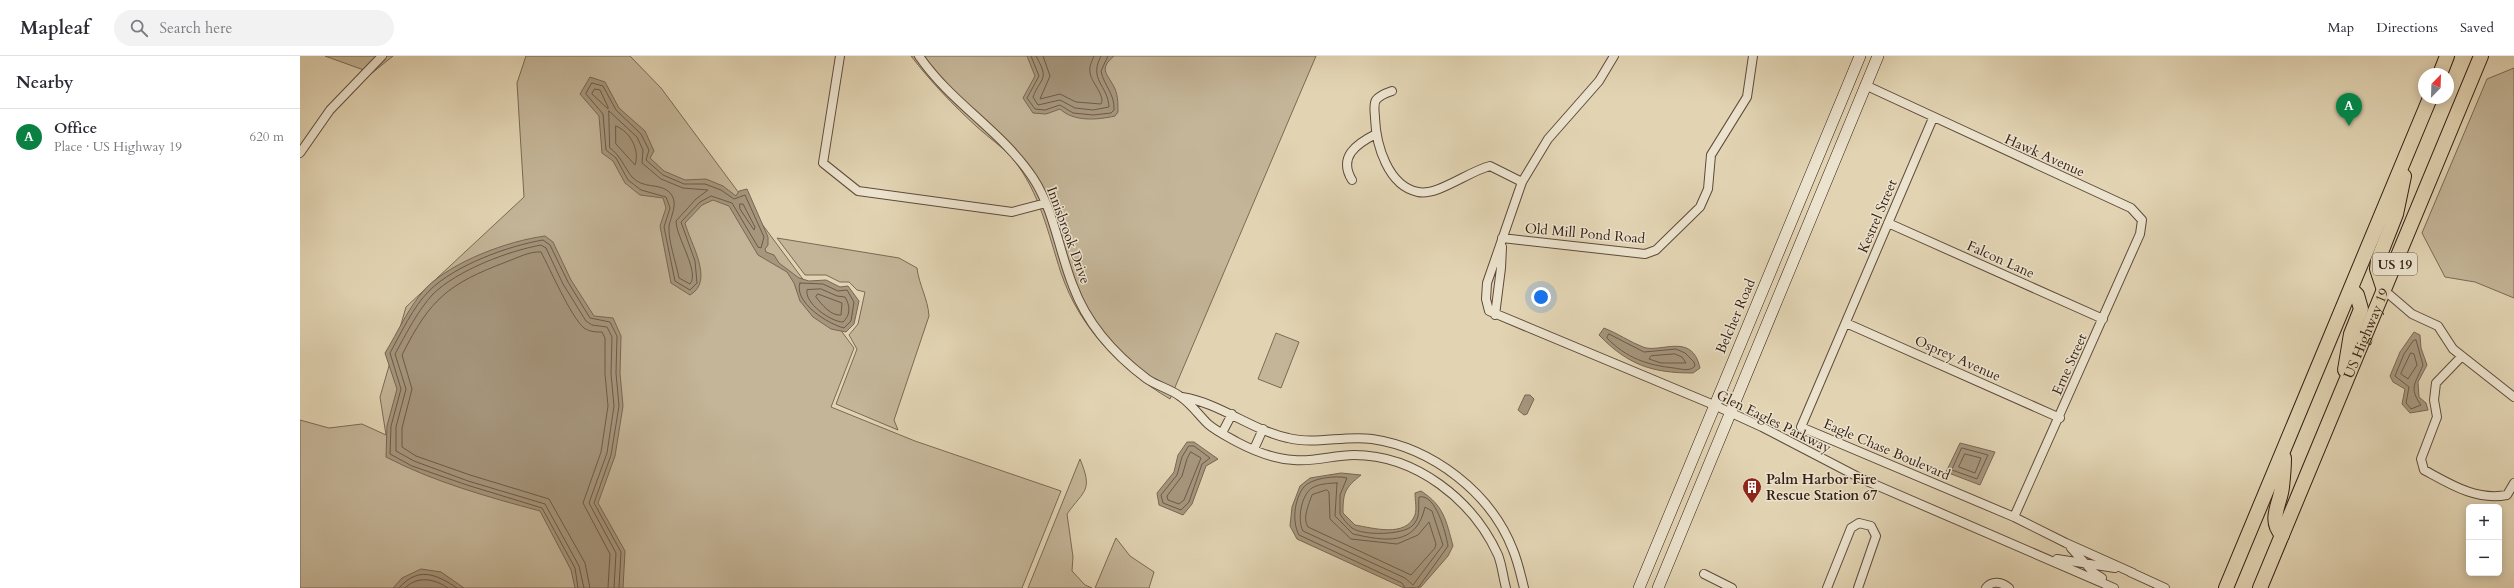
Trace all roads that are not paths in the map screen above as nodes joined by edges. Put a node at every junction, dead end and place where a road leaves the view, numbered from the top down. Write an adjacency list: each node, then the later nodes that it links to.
1 (382, 56): 17 (street)
2 (840, 56): 20 (street)
3 (919, 56): 20 (street, Innisbrook Drive)
4 (1614, 56): 19 (street)
5 (1753, 56): 23 (street, Old Mill Pond Road)
6 (1860, 56): 33 (main road, Belcher Road)
7 (1878, 56): 11 (main road)
8 (2448, 56): 10 (highway)
9 (2480, 59): 25 (highway, US Highway 19 / US 19)
10 (2443, 68)
11 (1866, 85): 14 (street, Hawk Avenue); 34 (main road)
12 (1392, 91): 15 (street)
13 (2428, 104): 16 (highway, US 19)
14 (1933, 118): 21 (street, Hawk Avenue); 22 (street, Kestrel Street)
15 (1376, 134): 18 (street); 19 (street)
16 (2411, 144): 24 (highway, US 19); 25 (highway)
17 (300, 153)
18 (1352, 180)
19 (1522, 182): 23 (street)
20 (1046, 203): 31 (street, Innisbrook Drive)
21 (2142, 220): 27 (street, Erne Street)
22 (1888, 223): 27 (street, Falcon Lane); 28 (street, Kestrel Street)
23 (1502, 238): 26 (street); 26 (street)
24 (2350, 289): 30 (highway); 39 (highway, US 19)
25 (2384, 290): 29 (street); 30 (highway, US Highway 19 / US 19)
26 (1492, 313): 33 (street, Glen Eagles Parkway)
27 (2103, 319): 36 (street, Erne Street)
28 (1846, 323): 36 (street, Osprey Avenue); 42 (street, Eagle Chase Boulevard)
29 (2462, 356): 32 (street); 41 (street)
30 (2340, 396): 43 (highway, US Highway 19 / US 19)
31 (1182, 397): 35 (street, Innisbrook Drive); 38 (street, Innisbrook Drive)
32 (2514, 397)
33 (1714, 405): 34 (street, Glen Eagles Parkway); 51 (main road, Belcher Road)
34 (1730, 412): 45 (street, Glen Eagles Parkway); 52 (main road)
35 (1232, 414): 37 (street, Innisbrook Drive); 38 (street)
36 (2060, 418): 42 (street, Erne Street)
37 (1263, 429): 40 (street); 50 (street, Innisbrook Drive)
38 (1222, 433): 40 (street, Innisbrook Drive)
39 (2285, 446): 43 (highway); 60 (highway, US 19)
40 (1254, 449): 49 (street, Innisbrook Drive)
41 (2514, 483)
42 (2014, 517): 44 (street, Eagle Chase Boulevard)
43 (2282, 535): 61 (highway, US Highway 19 / US 19)
44 (2066, 543): 46 (street, Eagle Chase Boulevard); 47 (street, Eagle Chase Boulevard)
45 (2046, 557): 46 (street, Glen Eagles Parkway); 58 (street, Glen Eagles Parkway)
46 (2085, 563): 47 (street, Glen Eagles Parkway); 58 (street, Eagle Chase Boulevard)
47 (2133, 573): 59 (street, Glen Eagles Parkway)
48 (1704, 574): 53 (street)
49 (1506, 588)
50 (1524, 588)
51 (1639, 588)
52 (1658, 588)
53 (1732, 588)
54 (1827, 588): 55 (street)
55 (1858, 588)
56 (1986, 588): 57 (street)
57 (2009, 588)
58 (2115, 588)
59 (2166, 588)
60 (2226, 588)
61 (2260, 588)

